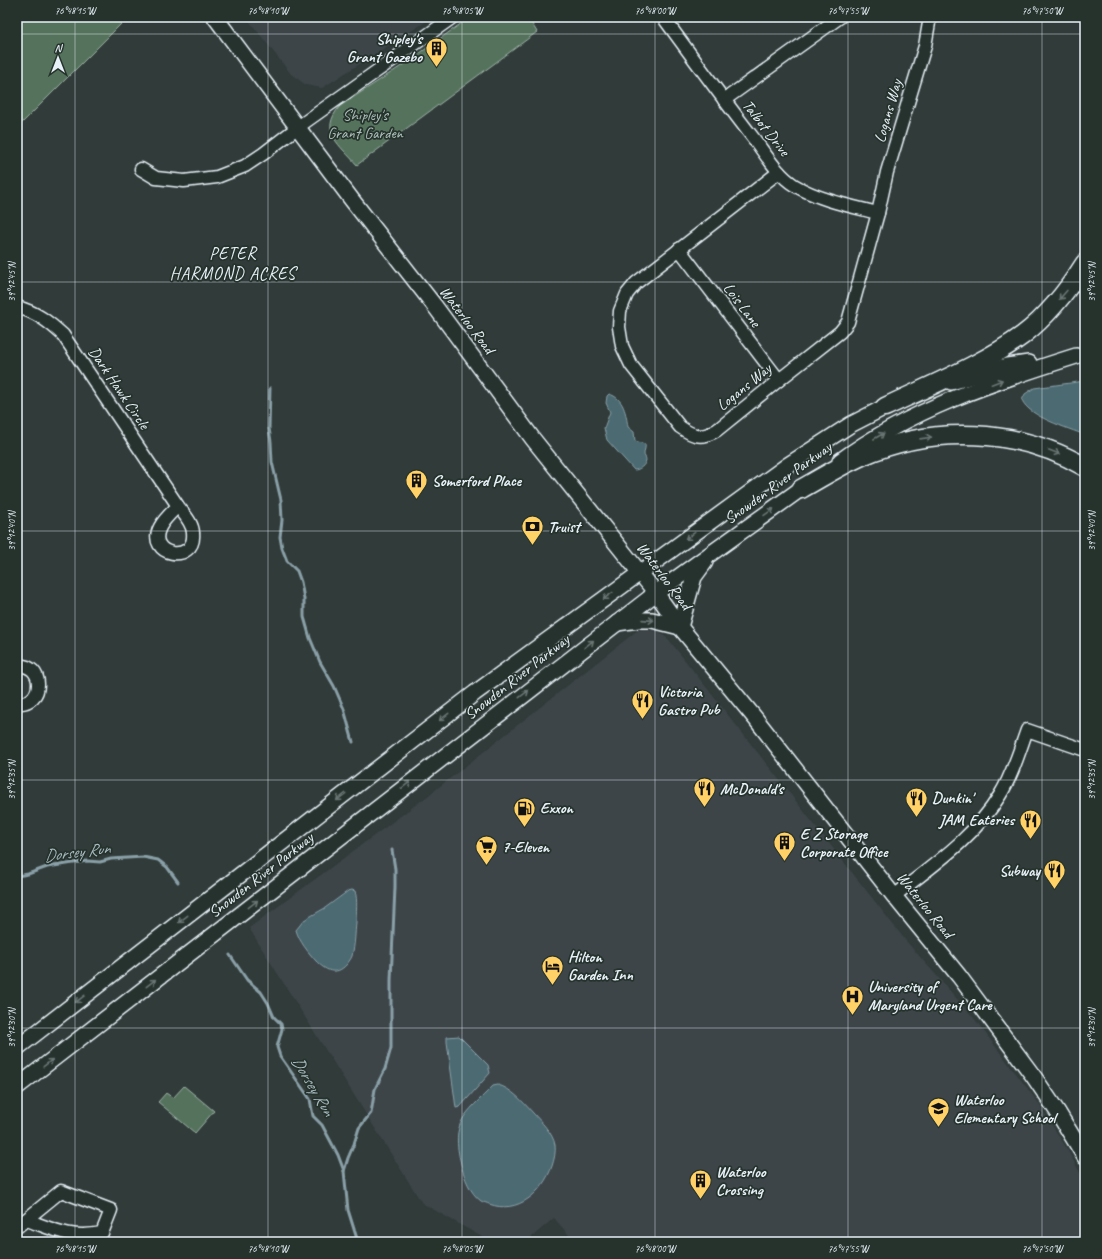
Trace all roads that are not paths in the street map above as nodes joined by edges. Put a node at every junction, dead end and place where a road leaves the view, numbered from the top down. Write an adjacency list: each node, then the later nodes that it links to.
1 (215, 17): 7 (main road, Waterloo Road)
2 (453, 17): 7 (street)
3 (664, 17): 6 (street, Talbot Drive)
4 (840, 17): 6 (street)
5 (930, 17): 10 (street, Logans Way)
6 (724, 100): 9 (street, Talbot Drive)
7 (298, 127): 8 (street); 21 (main road, Waterloo Road)
8 (141, 169)
9 (779, 172): 10 (street, Talbot Drive); 11 (street, Logans Way)
10 (878, 214): 15 (street, Logans Way)
11 (679, 249): 15 (street, Lois Lane); 15 (street, Logans Way)
12 (1085, 263): 16 (highway, one-way to 16)
13 (17, 307): 19 (street, Dark Hawk Circle)
14 (1080, 355): 16 (main road, Snowden River Parkway); 18 (main road, Snowden River Parkway, one-way to 14)
15 (779, 380)
16 (885, 407): 21 (main road, Snowden River Parkway, one-way to 21)
17 (1085, 467): 18 (highway, one-way to 17)
18 (801, 489): 20 (main road, Snowden River Parkway, one-way to 18)
19 (178, 506)
20 (711, 553): 22 (main road, Snowden River Parkway); 24 (main road)
21 (640, 572): 22 (main road, Waterloo Road); 29 (main road, Snowden River Parkway, one-way to 29)
22 (656, 593): 23 (main road, Snowden River Parkway); 24 (main road, Waterloo Road)
23 (616, 623): 24 (main road, one-way to 24); 30 (main road, Snowden River Parkway, one-way to 23)
24 (680, 627): 28 (main road, Waterloo Road)
25 (17, 666): 26 (street)
26 (17, 703)
27 (1085, 750): 28 (street)
28 (894, 896): 31 (main road, Waterloo Road)
29 (17, 1048)
30 (17, 1087)
31 (1085, 1157)
32 (27, 1220): 32 (street); 33 (street)
33 (17, 1227)

